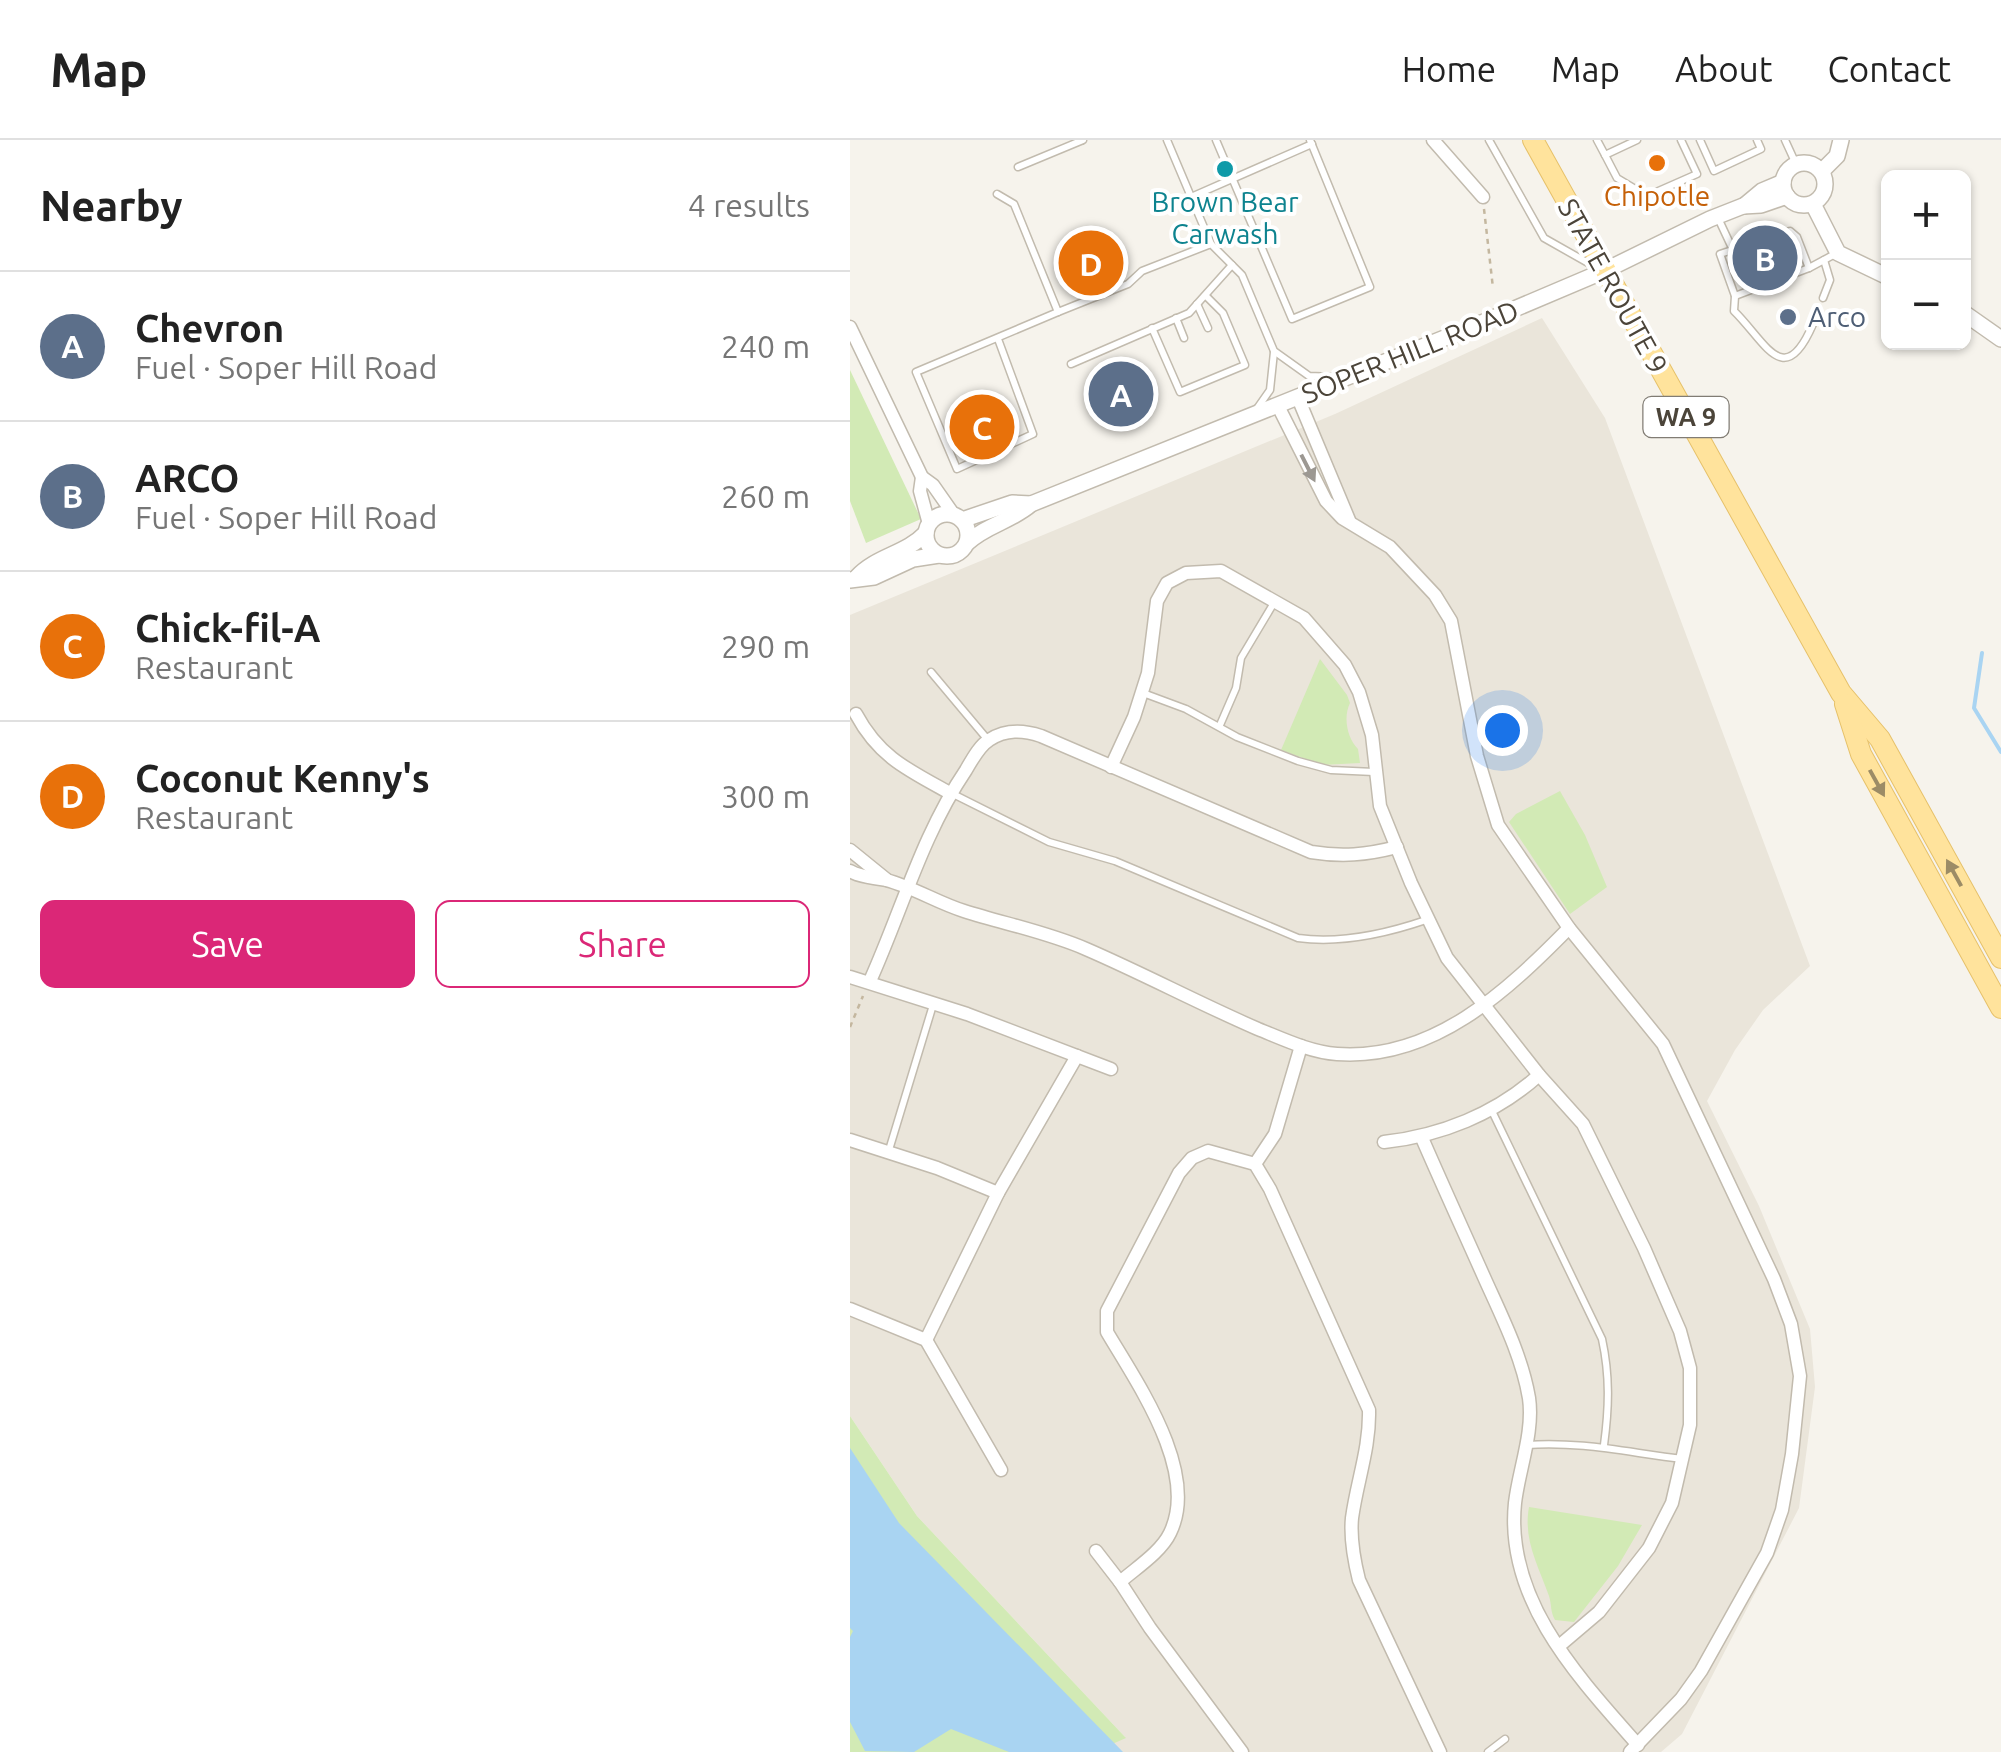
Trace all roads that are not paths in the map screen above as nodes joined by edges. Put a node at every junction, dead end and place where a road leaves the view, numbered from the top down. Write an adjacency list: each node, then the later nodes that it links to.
1 (1083, 140): 17 (lane)
2 (1168, 140): 22 (lane)
3 (1216, 140): 19 (lane)
4 (1432, 140): 23 (street)
5 (1489, 140): 33 (lane)
6 (1533, 140): 33 (main road, STATE ROUTE 9 / WA 9)
7 (1597, 140): 15 (lane)
8 (1637, 140): 15 (lane)
9 (1682, 140): 15 (lane)
10 (1700, 140): 11 (lane)
11 (1757, 140)
12 (1785, 140): 16 (lane)
13 (1841, 140): 18 (street)
14 (1311, 142): 19 (lane); 19 (lane)
15 (1605, 156)
16 (1796, 164): 18 (street); 20 (street)
17 (1018, 167)
18 (1822, 172): 24 (street)
19 (1232, 179): 22 (lane)
20 (1785, 189): 24 (street); 25 (street, SOPER HILL ROAD)
21 (997, 194): 41 (lane)
22 (1191, 197): 27 (lane)
23 (1483, 198)
24 (1813, 204): 30 (street)
25 (1718, 216): 29 (lane); 33 (street, SOPER HILL ROAD)
26 (1768, 237): 28 (lane); 32 (lane); 35 (lane)
27 (1211, 244): 31 (lane); 41 (lane)
28 (1748, 244): 29 (lane); 36 (lane)
29 (1732, 250): 38 (lane)
30 (1831, 256): 32 (lane); 34 (street); 39 (lane)
31 (1232, 265): 37 (lane); 51 (lane)
32 (1810, 268): 35 (lane)
33 (1604, 272): 53 (street, SOPER HILL ROAD); 68 (main road, STATE ROUTE 9 / WA 9)
34 (1881, 274)
35 (1784, 278): 36 (lane)
36 (1764, 286): 38 (lane)
37 (1206, 296): 40 (lane); 46 (lane)
38 (1735, 296): 44 (lane)
39 (1824, 298)
40 (1198, 304): 42 (lane); 47 (lane)
41 (1058, 312): 50 (lane)
42 (1176, 318): 46 (lane); 48 (lane)
43 (1971, 318): 49 (street)
44 (1813, 324)
45 (850, 326): 57 (street)
46 (1152, 328): 52 (lane)
47 (1208, 328)
48 (1184, 338)
49 (2001, 338)
50 (998, 340): 50 (lane)
51 (1274, 351): 53 (lane); 56 (lane)
52 (1071, 364)
53 (1347, 378): 54 (street, SOPER HILL ROAD)
54 (1298, 398): 55 (street, SOPER HILL ROAD); 60 (street)
55 (1278, 406): 56 (street, SOPER HILL ROAD); 60 (street, one-way to 60)
56 (1251, 416): 58 (street, SOPER HILL ROAD)
57 (922, 477): 59 (street); 61 (street)
58 (1031, 504): 59 (street); 62 (street)
59 (958, 518): 61 (street); 62 (street)
60 (1350, 520): 81 (street)
61 (928, 528): 63 (street); 64 (street)
62 (967, 542): 63 (street)
63 (938, 555): 64 (street)
64 (854, 579)
65 (1276, 600): 67 (street); 70 (lane); 73 (street)
66 (932, 672): 71 (lane)
67 (1142, 692): 70 (lane); 72 (street)
68 (1841, 693): 82 (main road, STATE ROUTE 9 / WA 9, one-way to 68); 87 (main road, STATE ROUTE 9 / WA 9, one-way to 87)
69 (856, 714): 74 (street)
70 (1220, 726): 73 (lane)
71 (988, 740): 72 (street); 74 (street)
72 (1110, 766): 75 (street)
73 (1374, 772): 75 (street)
74 (950, 793): 79 (street); 80 (lane)
75 (1397, 847): 80 (street)
76 (850, 850): 78 (street)
77 (850, 871): 78 (street)
78 (886, 880): 79 (street)
79 (908, 888): 84 (street); 88 (street)
80 (1428, 919): 86 (street)
81 (1569, 928): 86 (street); 109 (street)
82 (2001, 958)
83 (850, 977): 84 (street)
84 (870, 981): 85 (street)
85 (934, 1004): 89 (street); 96 (lane)
86 (1482, 1006): 88 (street); 91 (street)
87 (2001, 1008)
88 (1300, 1046): 97 (street)
89 (1077, 1056): 90 (street); 98 (street)
90 (1112, 1069)
91 (1538, 1075): 92 (street); 103 (street)
92 (1491, 1109): 93 (street); 102 (lane)
93 (1422, 1138): 95 (street); 101 (street)
94 (850, 1140): 96 (street)
95 (1384, 1142)
96 (889, 1152): 98 (street)
97 (1255, 1164): 106 (street); 111 (street)
98 (998, 1193): 100 (street)
99 (850, 1310): 100 (street)
100 (926, 1340): 104 (street)
101 (1526, 1445): 102 (lane); 107 (street)
102 (1604, 1446): 103 (lane)
103 (1684, 1459): 107 (street)
104 (1001, 1470)
105 (1096, 1551): 106 (street)
106 (1120, 1582): 110 (street)
107 (1559, 1646): 109 (street)
108 (1505, 1739): 112 (lane)
109 (1634, 1749)
110 (1242, 1752)
111 (1440, 1752)
112 (1488, 1752)

